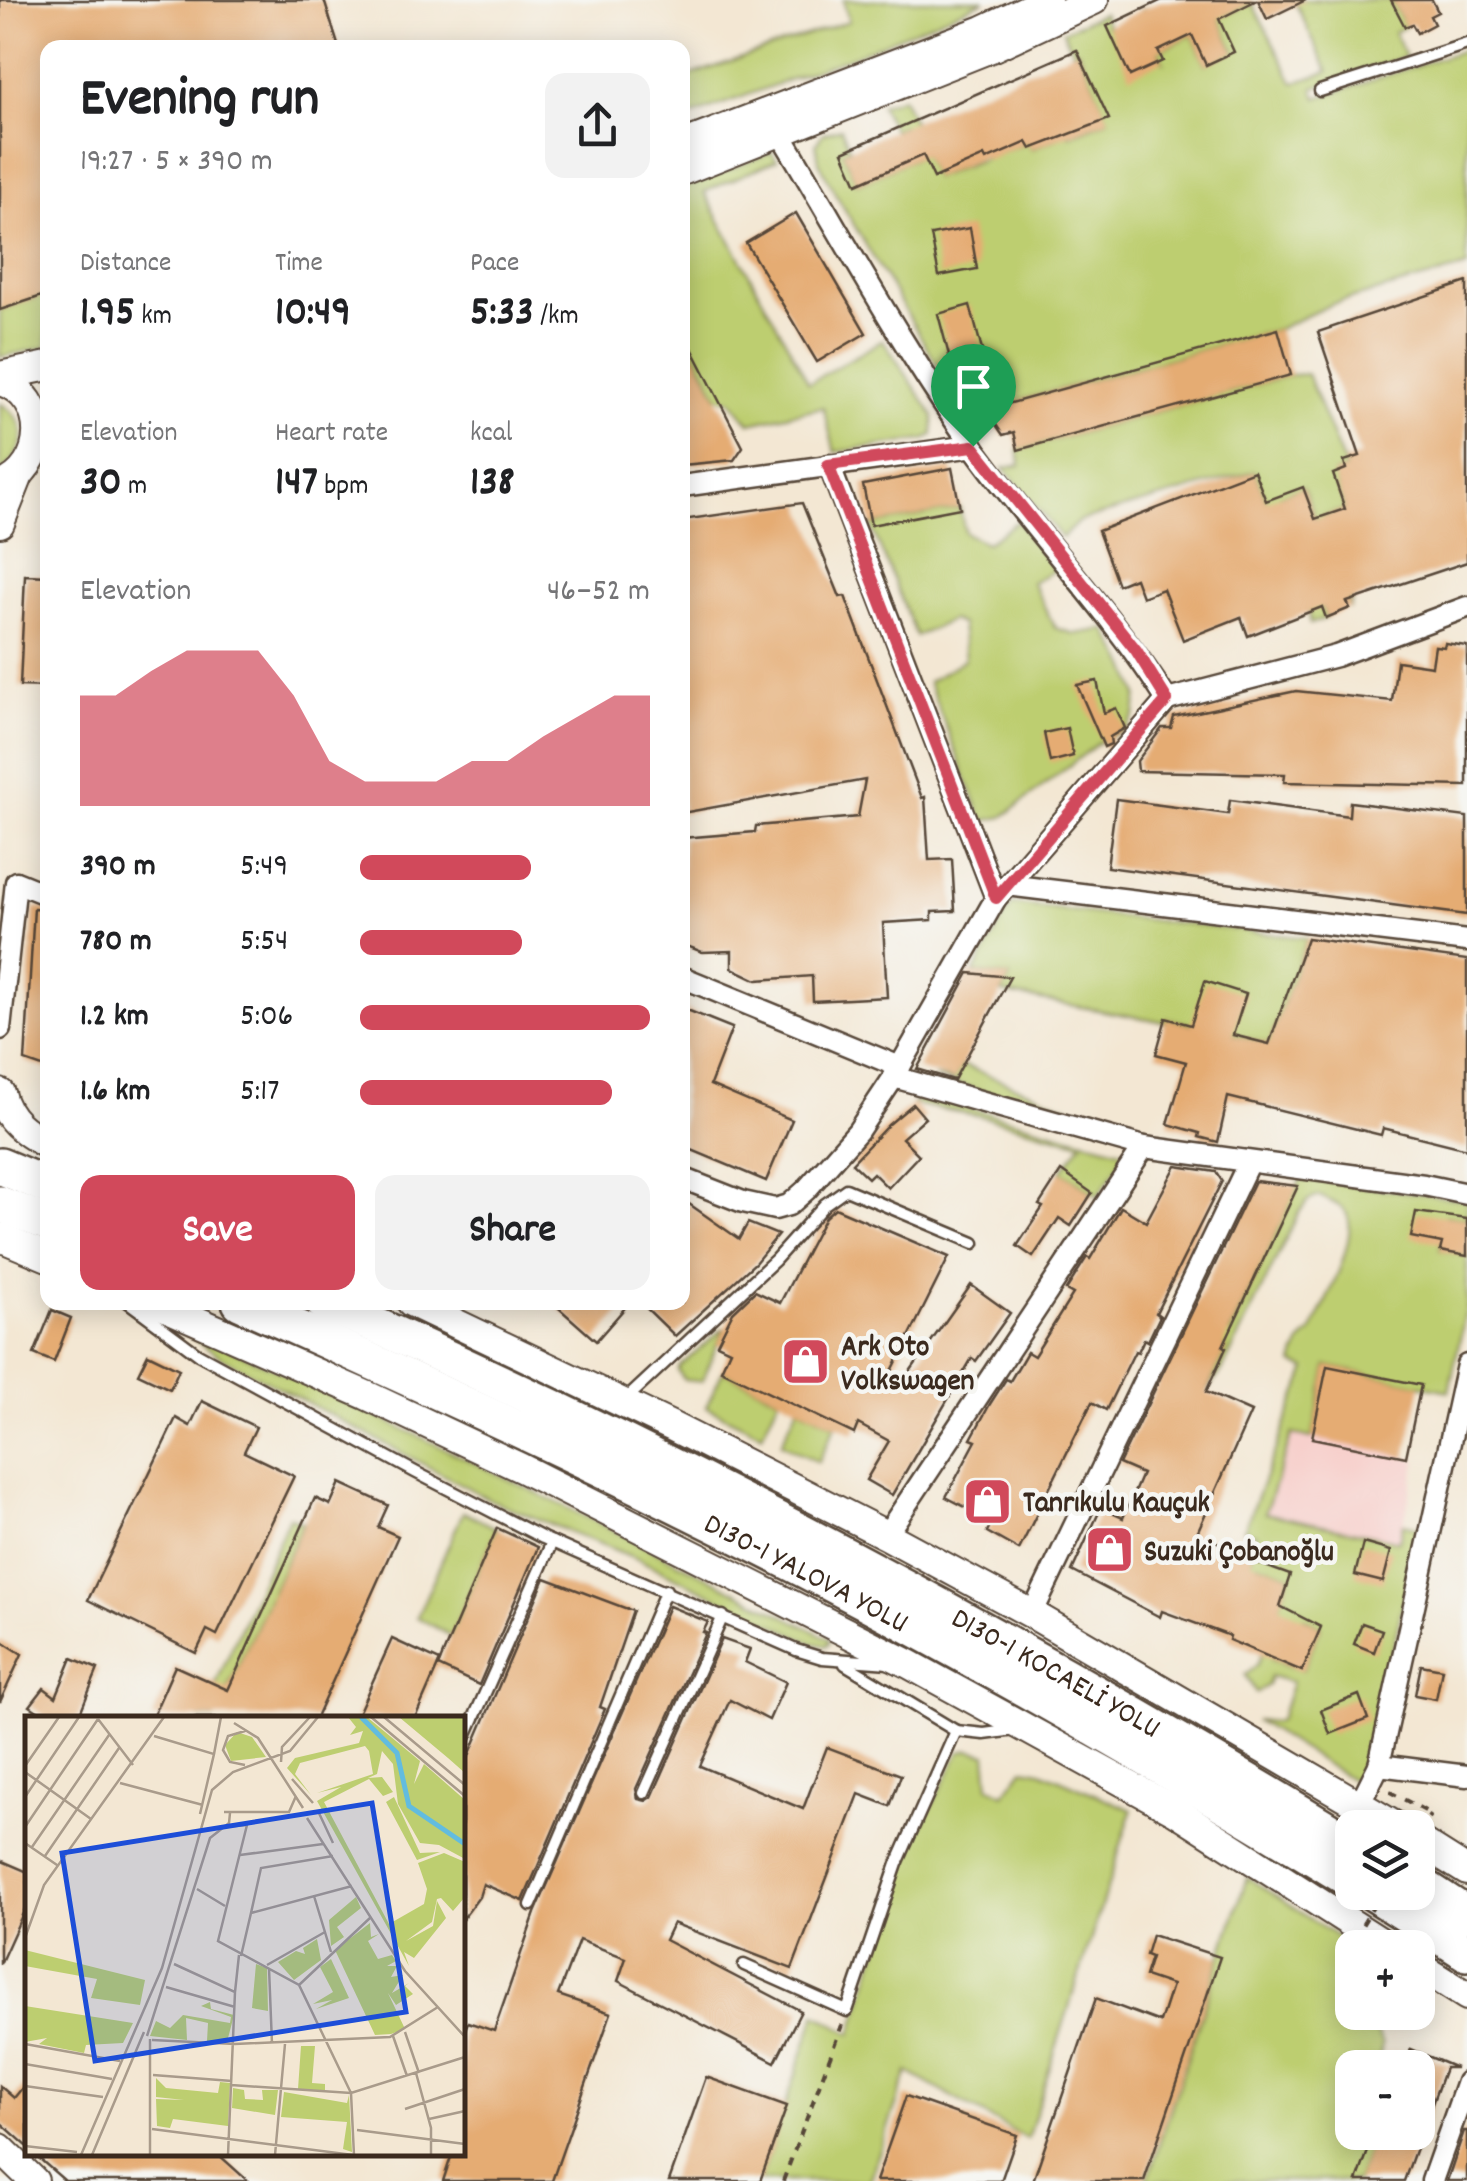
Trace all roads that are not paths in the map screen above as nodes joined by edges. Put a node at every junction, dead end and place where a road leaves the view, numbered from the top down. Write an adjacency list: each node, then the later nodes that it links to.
1 (1047, 0): 6 (street)
2 (1094, 0): 5 (street)
3 (1467, 44): 4 (lane)
4 (1320, 90)
5 (780, 133): 7 (street); 10 (street)
6 (690, 143)
7 (690, 169)
8 (40, 368): 9 (street)
9 (0, 379): 12 (street)
10 (973, 446): 11 (street); 16 (street)
11 (828, 465): 13 (street); 18 (street)
12 (24, 468): 14 (street)
13 (690, 485)
14 (0, 523)
15 (1467, 608): 16 (street)
16 (1167, 700): 18 (street)
17 (40, 892): 21 (street)
18 (1002, 892): 19 (street); 22 (street)
19 (1467, 942)
20 (690, 981): 22 (street)
21 (0, 1029)
22 (897, 1072): 25 (street); 28 (street)
23 (0, 1093): 24 (street)
24 (40, 1141)
25 (1144, 1147): 26 (street); 43 (street)
26 (1249, 1162): 30 (street); 46 (street)
27 (0, 1166): 29 (highway)
28 (690, 1181)
29 (40, 1183)
30 (1467, 1194)
31 (0, 1204): 32 (highway)
32 (40, 1220)
33 (0, 1237): 35 (street)
34 (974, 1242): 42 (lane)
35 (40, 1254)
36 (139, 1310): 44 (lane)
37 (172, 1310): 49 (street)
38 (258, 1310): 63 (highway, D130-1 YALOVA YOLU)
39 (340, 1310): 52 (highway, D130-1 KOCAELİ YOLU)
40 (428, 1310): 42 (street)
41 (1467, 1365): 54 (street)
42 (623, 1403): 43 (street)
43 (886, 1535): 46 (street)
44 (552, 1542): 45 (lane); 53 (lane)
45 (666, 1590): 47 (lane); 66 (lane)
46 (1032, 1614): 58 (street)
47 (722, 1616): 48 (lane); 56 (lane)
48 (838, 1660): 49 (lane); 51 (lane)
49 (910, 1664): 50 (street)
50 (1028, 1728): 51 (lane); 70 (street)
51 (956, 1731): 72 (lane)
52 (1171, 1734): 57 (highway); 60 (highway, D130-1 KOCAELİ YOLU)
53 (465, 1738)
54 (1379, 1764): 55 (street); 59 (street)
55 (1467, 1776)
56 (644, 1793)
57 (1345, 1810)
58 (1348, 1810)
59 (1358, 1810)
60 (1335, 1834)
61 (1435, 1851): 64 (street)
62 (1435, 1870): 65 (highway)
63 (1335, 1871)
64 (1467, 1871)
65 (1467, 1887)
66 (531, 1906)
67 (1435, 1906): 69 (highway)
68 (1424, 1910): 71 (highway)
69 (1467, 1915)
70 (1362, 1930)
71 (1467, 1955)
72 (744, 1965)
73 (1435, 1976): 74 (street)
74 (1467, 1996)
75 (1467, 2082): 78 (street)
76 (0, 2148): 77 (street)
77 (34, 2181)
78 (1432, 2181)

